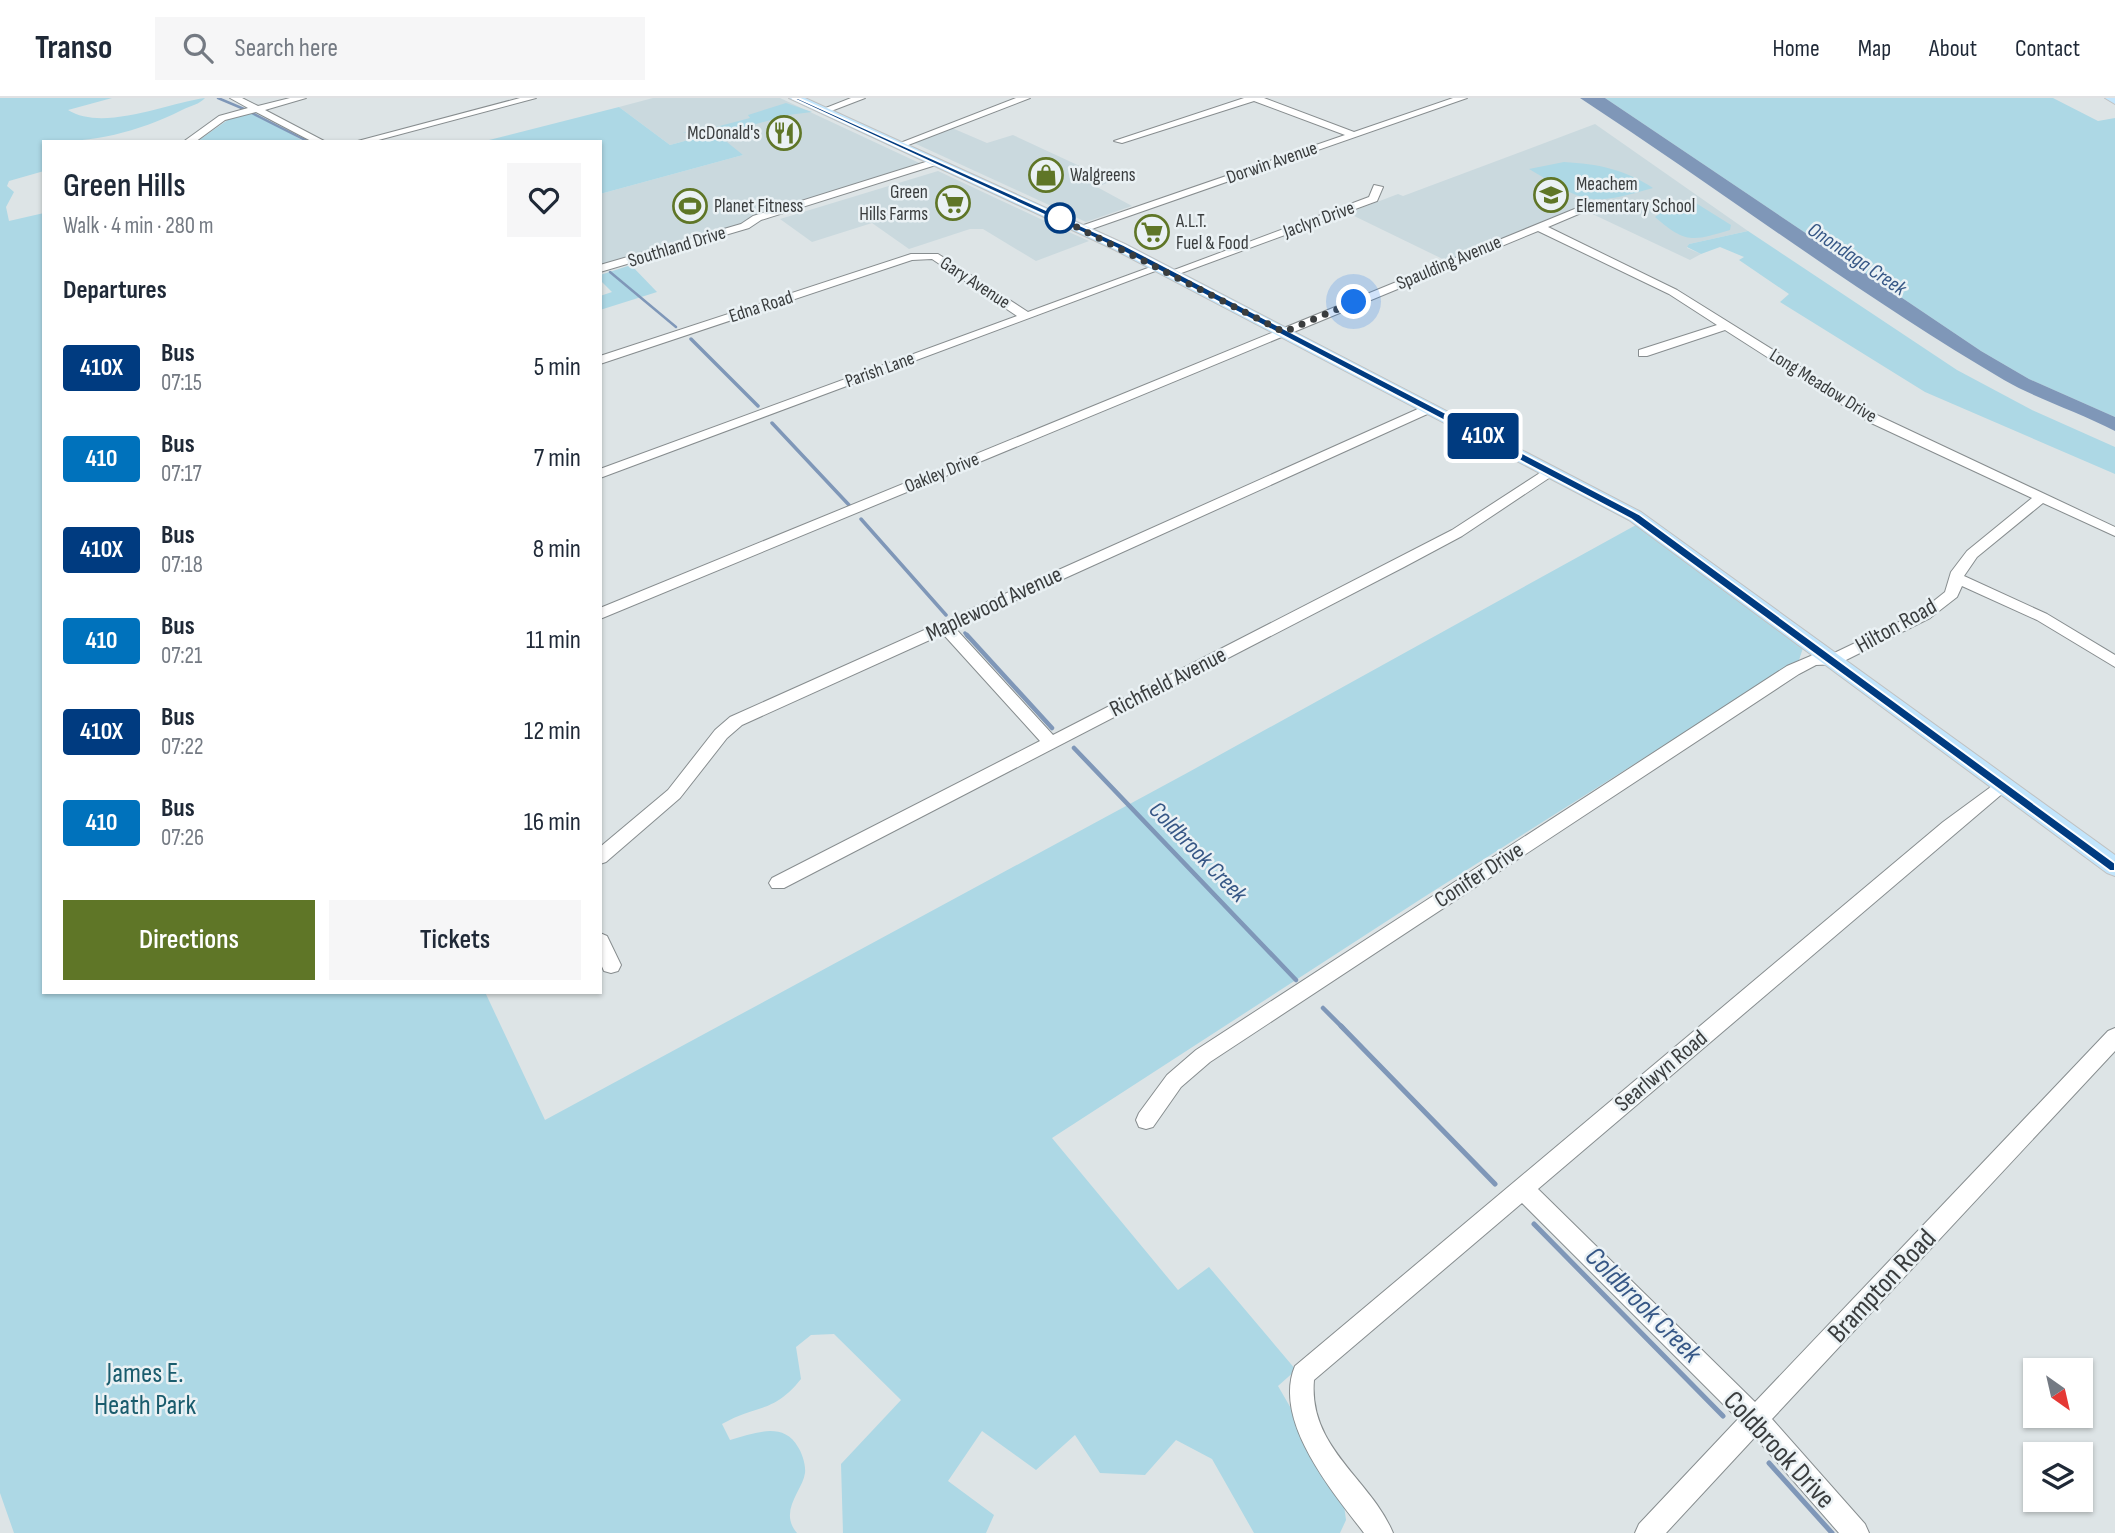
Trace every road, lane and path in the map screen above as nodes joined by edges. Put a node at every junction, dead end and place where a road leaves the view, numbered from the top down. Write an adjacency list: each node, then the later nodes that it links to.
1 (235, 98): 9 (street)
2 (301, 98): 9 (street)
3 (531, 98): 14 (street)
4 (796, 98): 10 (main road)
5 (860, 98): 10 (street)
6 (1025, 98): 16 (street)
7 (1254, 98): 11 (street); 15 (street)
8 (1462, 98): 11 (street, Dorwin Avenue)
9 (256, 108): 12 (street); 13 (street)
10 (824, 111): 16 (main road)
11 (1354, 135): 21 (street, Dorwin Avenue)
12 (191, 140)
13 (317, 140)
14 (367, 140)
15 (1119, 141)
16 (900, 145): 17 (main road)
17 (939, 164): 21 (main road); 23 (street, Southland Drive)
18 (1378, 187): 24 (street, Jaclyn Drive)
19 (1577, 211): 20 (street, Spaulding Avenue)
20 (1537, 226): 26 (street, Long Meadow Drive); 27 (street, Spaulding Avenue)
21 (1082, 229): 24 (main road)
22 (922, 255): 25 (street, Gary Avenue); 29 (street, Edna Road)
23 (602, 269)
24 (1166, 270): 25 (street, Parish Lane); 27 (main road)
25 (1026, 316): 32 (street, Parish Lane)
26 (1728, 325): 28 (street); 33 (street, Long Meadow Drive)
27 (1284, 332): 30 (main road); 36 (street, Oakley Drive)
28 (1643, 354)
29 (602, 359)
30 (1429, 408): 31 (main road); 37 (street, Maplewood Avenue)
31 (1552, 472): 38 (main road); 40 (street, Richfield Avenue)
32 (602, 473)
33 (2041, 498): 34 (street, Long Meadow Drive); 35 (street, Hilton Road)
34 (2115, 532)
35 (1957, 578): 38 (street, Hilton Road); 39 (street)
36 (602, 613)
37 (946, 627): 40 (street); 42 (street, Maplewood Avenue)
38 (1832, 660): 41 (main road); 48 (street, Conifer Drive)
39 (2115, 662)
40 (1050, 742): 44 (street, Richfield Avenue)
41 (2003, 785): 43 (main road); 49 (street, Searlwyn Road)
42 (602, 855)
43 (2115, 867)
44 (778, 883)
45 (602, 945): 46 (street)
46 (611, 965)
47 (2115, 1037): 50 (street, Brampton Road)
48 (1146, 1120)
49 (1523, 1189): 50 (street, Coldbrook Drive); 51 (street, Searlwyn Road)
50 (1755, 1419): 52 (street, Brampton Road); 53 (street, Coldbrook Drive)
51 (1380, 1533)
52 (1648, 1533)
53 (1856, 1533)

